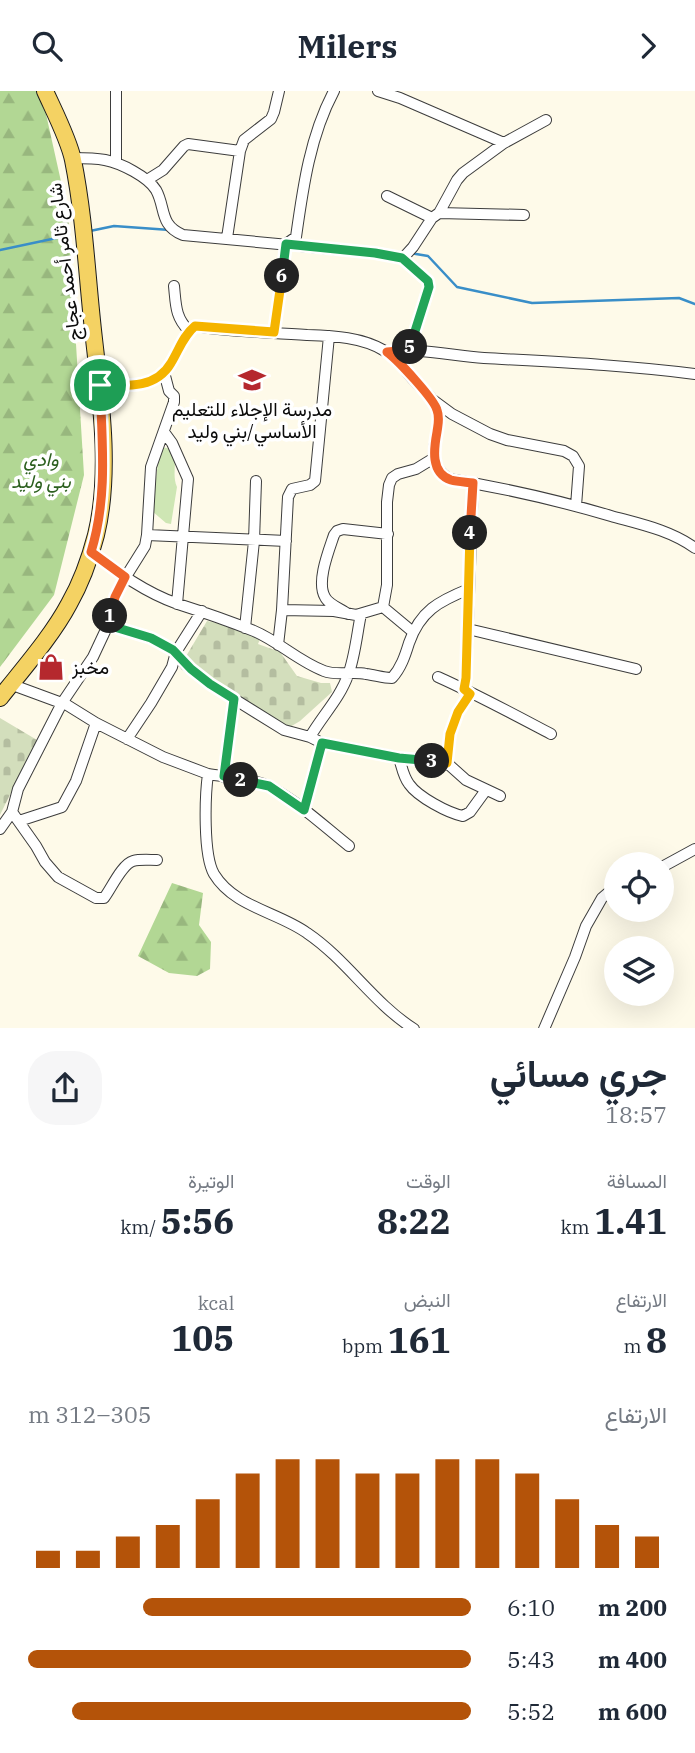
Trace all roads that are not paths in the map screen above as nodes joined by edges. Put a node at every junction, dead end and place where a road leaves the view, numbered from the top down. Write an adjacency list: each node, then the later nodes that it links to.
1 (45, 91): 9 (main road, شارع ثامر أحمد عجاج)
2 (116, 91): 10 (street)
3 (279, 91): 8 (street)
4 (334, 91): 16 (street)
5 (378, 91): 7 (street)
6 (546, 120): 7 (street)
7 (504, 143): 14 (street)
8 (240, 151): 11 (street); 15 (street)
9 (72, 158): 10 (street); 26 (main road, شارع ثامر أحمد عجاج)
10 (116, 163): 11 (street)
11 (147, 180): 15 (street)
12 (387, 196): 14 (street)
13 (524, 215): 14 (street)
14 (436, 216): 17 (street)
15 (227, 239): 16 (street)
16 (286, 244): 17 (street); 20 (street)
17 (402, 258): 22 (street)
18 (174, 286): 19 (street)
19 (189, 331): 20 (street); 24 (street)
20 (274, 332): 21 (street)
21 (329, 336): 23 (street); 37 (street)
22 (410, 350): 23 (street); 25 (street)
23 (387, 352): 27 (street)
24 (164, 372): 26 (street); 28 (street)
25 (695, 374)
26 (100, 385): 39 (main road, شارع ثامر أحمد عجاج)
27 (432, 400): 29 (street); 32 (street)
28 (164, 432): 34 (street); 35 (street)
29 (434, 458): 31 (street); 33 (street)
30 (256, 481): 36 (street)
31 (473, 483): 32 (street); 41 (street)
32 (576, 506): 38 (street)
33 (388, 534): 43 (street); 46 (street)
34 (147, 535): 35 (street); 40 (street)
35 (183, 538): 36 (street); 42 (street)
36 (254, 541): 37 (street); 49 (street)
37 (286, 541): 44 (street)
38 (695, 548)
39 (91, 552): 40 (street); 57 (main road, شارع ثامر أحمد عجاج)
40 (125, 577): 42 (street); 48 (street)
41 (469, 589): 50 (street); 51 (street)
42 (177, 604): 45 (street)
43 (383, 607): 47 (street); 51 (street)
44 (282, 610): 46 (street); 52 (street)
45 (202, 611): 49 (street); 53 (street)
46 (348, 614): 47 (street)
47 (361, 614): 55 (street)
48 (108, 625): 53 (street); 61 (street)
49 (245, 628): 52 (street)
50 (468, 629): 54 (street); 58 (street)
51 (413, 632): 55 (street)
52 (278, 645): 55 (street)
53 (176, 652): 60 (street); 65 (street)
54 (636, 669)
55 (348, 674): 64 (street)
56 (438, 677): 58 (street)
57 (10, 684): 59 (main road, شارع ثامر أحمد عجاج); 61 (street)
58 (467, 691): 63 (street); 68 (street)
59 (0, 698)
60 (234, 699): 64 (street); 70 (street)
61 (62, 703): 62 (street); 74 (street)
62 (96, 723): 65 (street); 74 (street)
63 (551, 734)
64 (310, 737): 66 (street)
65 (127, 739): 69 (street)
66 (322, 743): 67 (street); 73 (street)
67 (399, 758): 68 (street); 71 (street)
68 (447, 763): 71 (street)
69 (208, 774): 70 (street); 81 (street)
70 (224, 776): 73 (street)
71 (486, 790): 72 (street)
72 (500, 796)
73 (304, 810): 76 (street)
74 (15, 817): 75 (street); 78 (street)
75 (0, 829)
76 (349, 846)
77 (695, 849): 79 (street)
78 (157, 860)
79 (674, 860)
80 (604, 896): 82 (street)
81 (414, 1028)
82 (544, 1028)

